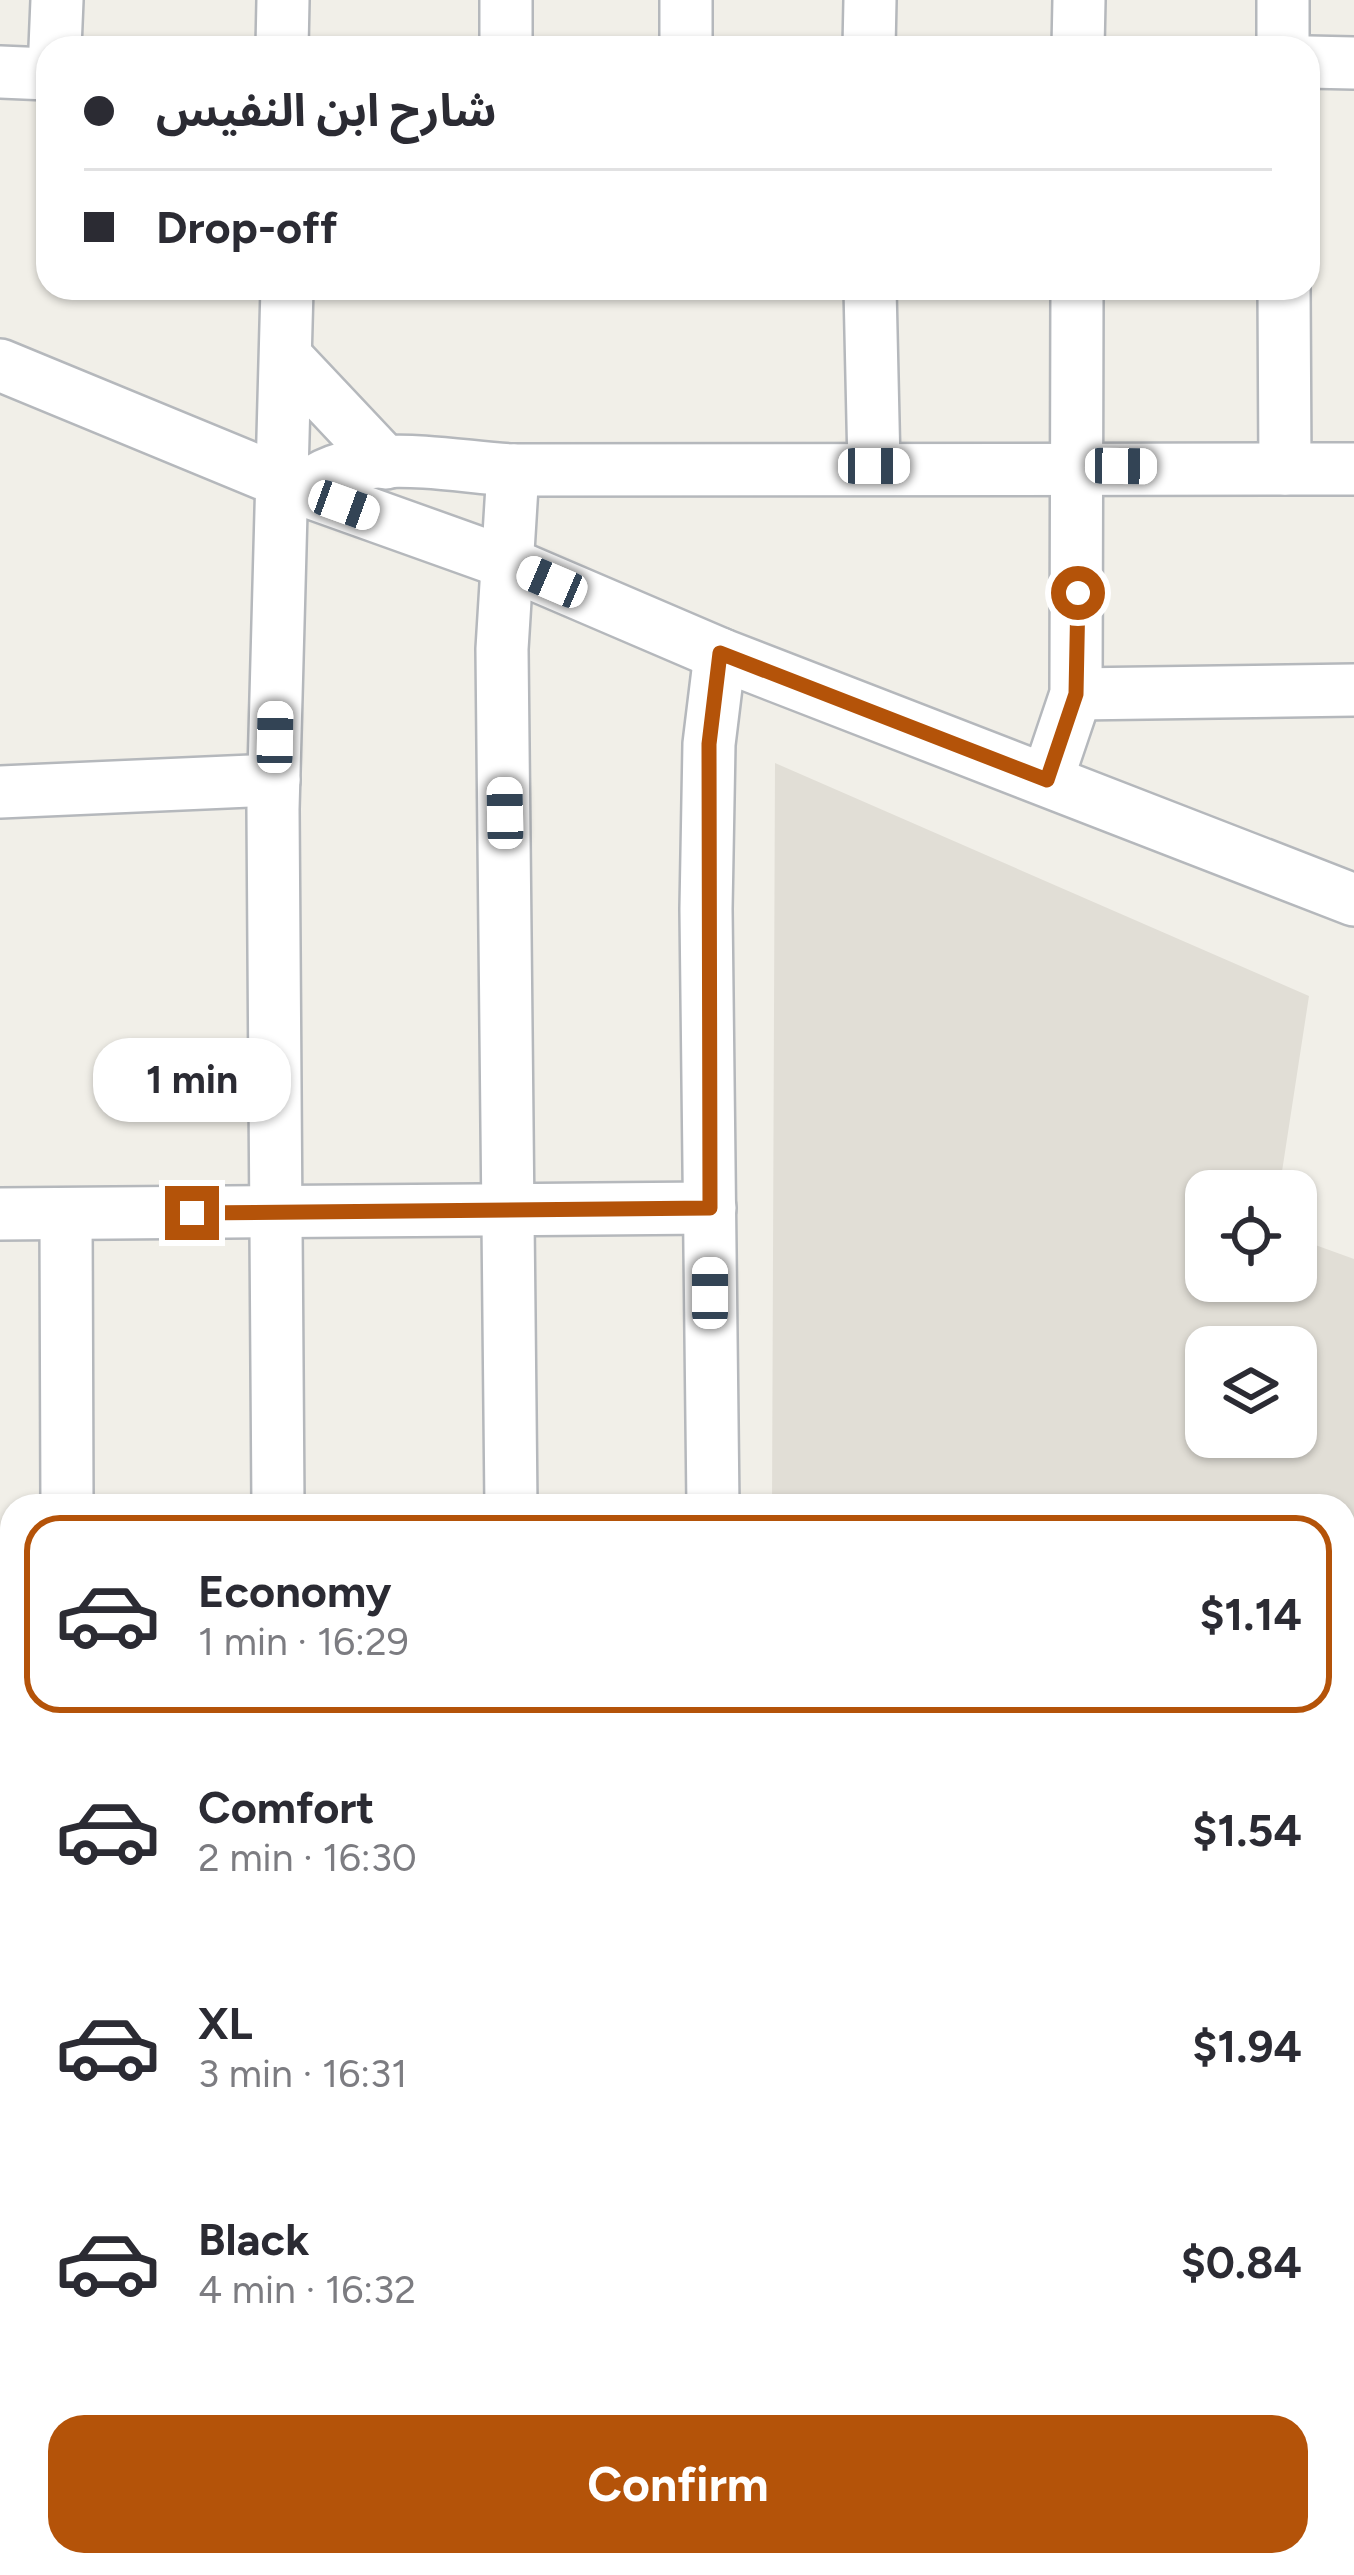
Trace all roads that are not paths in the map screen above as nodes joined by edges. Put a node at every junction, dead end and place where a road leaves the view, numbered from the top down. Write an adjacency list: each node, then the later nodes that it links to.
1 (57, 0): 8 (street)
2 (283, 0): 9 (street)
3 (506, 0): 10 (street)
4 (686, 0): 11 (street)
5 (869, 0): 12 (street)
6 (1079, 0): 13 (street)
7 (1283, 0): 14 (street)
8 (56, 36)
9 (283, 36)
10 (506, 36)
11 (686, 36)
12 (869, 36)
13 (1078, 36)
14 (1283, 36)
15 (1320, 62): 16 (street)
16 (1354, 63)
17 (0, 72): 18 (street)
18 (36, 74)
19 (287, 300): 23 (street)
20 (870, 300): 27 (street)
21 (1077, 300): 26 (street)
22 (1284, 300): 28 (street)
23 (288, 359): 25 (street); 31 (street)
24 (0, 365): 31 (street)
25 (386, 463): 30 (street); 31 (street)
26 (1080, 465): 27 (street); 28 (street); 35 (street)
27 (874, 466): 30 (street)
28 (1285, 469): 29 (street)
29 (1354, 469)
30 (513, 470): 32 (street)
31 (291, 484): 32 (street); 36 (street)
32 (510, 564): 33 (street); 41 (street)
33 (720, 653): 37 (street); 40 (street)
34 (1354, 690): 35 (street)
35 (1076, 694): 37 (street)
36 (274, 780): 38 (street); 42 (street)
37 (1047, 780): 39 (street)
38 (0, 792)
39 (1354, 900)
40 (710, 1208): 41 (street); 48 (street)
41 (508, 1209): 42 (street); 47 (street)
42 (275, 1212): 44 (street); 46 (street)
43 (0, 1214): 44 (street)
44 (66, 1214): 45 (street)
45 (67, 1494)
46 (278, 1494)
47 (512, 1494)
48 (713, 1494)

